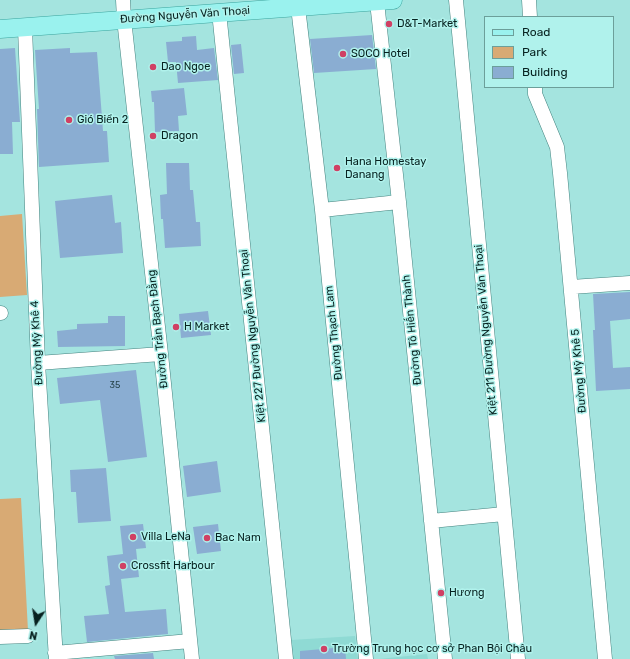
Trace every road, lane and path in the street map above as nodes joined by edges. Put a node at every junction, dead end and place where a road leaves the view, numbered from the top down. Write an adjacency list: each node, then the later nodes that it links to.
1 (123, 0): 8 (street, Đường Trần Bạch Đằng)
2 (456, 0): 18 (street, Kiệt 211 Đường Nguyễn Văn Thoại)
3 (529, 0): 7 (street)
4 (385, 1): 5 (main road, Đường Nguyễn Văn Thoại); 12 (street, Đường Tô Hiến Thành)
5 (298, 8): 6 (main road, Đường Nguyễn Văn Thoại); 13 (street, Đường Thạch Lam)
6 (219, 12): 8 (main road, Đường Nguyễn Văn Thoại); 25 (street, Kiệt 227 Đường Nguyễn Văn Thoại)
7 (530, 16)
8 (124, 19): 9 (main road, Đường Nguyễn Văn Thoại); 16 (street, Đường Trần Bạch Đằng)
9 (25, 28): 10 (main road, Đường Nguyễn Văn Thoại); 17 (street, Đường Mỹ Khê 4)
10 (0, 29)
11 (535, 88): 15 (street, Đường Mỹ Khê 5)
12 (400, 202): 13 (street); 19 (street, Đường Tô Hiến Thành)
13 (322, 210): 26 (street, Đường Thạch Lam)
14 (630, 283): 15 (street)
15 (571, 287): 29 (street, Đường Mỹ Khê 5)
16 (161, 354): 17 (street); 22 (street, Đường Trần Bạch Đằng)
17 (38, 363): 23 (street, Đường Mỹ Khê 4)
18 (504, 514): 19 (street); 28 (street, Kiệt 211 Đường Nguyễn Văn Thoại)
19 (431, 521): 27 (street, Đường Tô Hiến Thành)
20 (28, 636): 21 (street)
21 (0, 637)
22 (190, 641): 23 (street); 24 (street, Đường Trần Bạch Đằng)
23 (56, 656)
24 (192, 659)
25 (286, 659)
26 (366, 659)
27 (445, 659)
28 (518, 659)
29 (605, 659)

